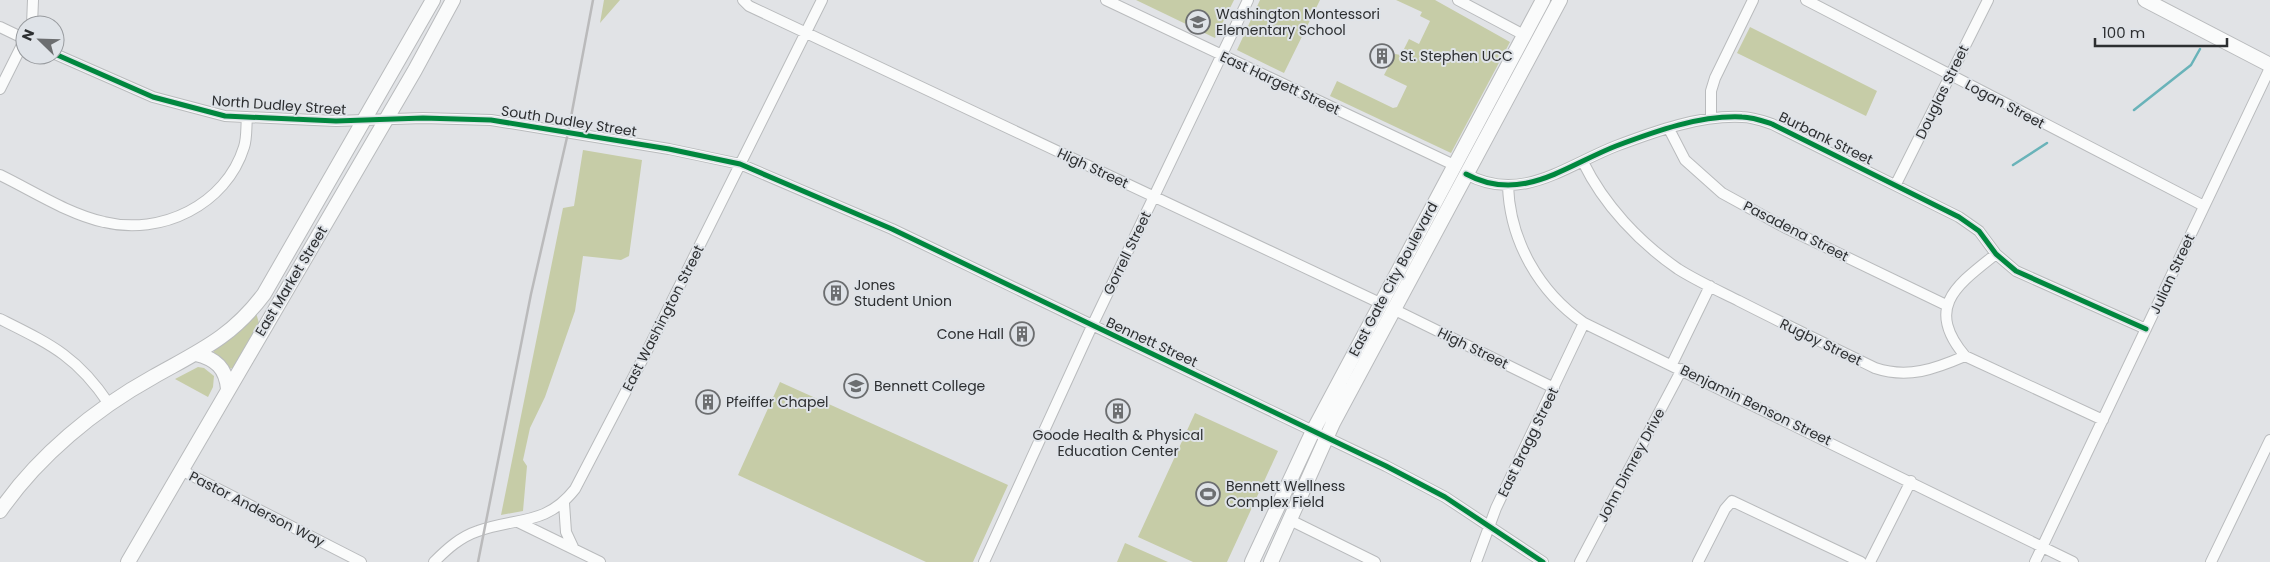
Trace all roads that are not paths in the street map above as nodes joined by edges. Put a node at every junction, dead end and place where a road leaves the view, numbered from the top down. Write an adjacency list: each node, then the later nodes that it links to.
1 (33, 0): 15 (street)
2 (433, 0): 29 (main road, East Market Street)
3 (453, 0): 28 (main road, East Market Street)
4 (743, 0): 17 (street, High Street)
5 (822, 0): 17 (street, East Washington Street)
6 (1106, 0): 20 (street, East Hargett Street)
7 (1248, 0): 20 (street, Gorrell Street)
8 (1458, 0): 19 (street)
9 (1543, 0): 19 (main road, East Gate City Boulevard)
10 (1560, 0): 34 (main road, East Gate City Boulevard)
11 (1753, 0): 27 (street)
12 (1806, 0): 24 (street, Logan Street)
13 (1988, 0): 24 (street, Douglas Street)
14 (2145, 0): 23 (main road)
15 (32, 15)
16 (0, 26): 18 (street)
17 (806, 32): 32 (street, East Washington Street); 38 (street, High Street)
18 (15, 34)
19 (1524, 35): 33 (main road, East Gate City Boulevard)
20 (1221, 56): 33 (street, East Hargett Street); 38 (street, Gorrell Street)
21 (65, 58): 26 (street, North Dudley Street)
22 (15, 59): 25 (street)
23 (2270, 66): 39 (street, Julian Street)
24 (1950, 75): 36 (street, Douglas Street); 39 (street, Logan Street)
25 (0, 89)
26 (247, 117): 29 (street, North Dudley Street); 35 (street)
27 (1711, 118): 30 (street, Burbank Street); 36 (street, Burbank Street)
28 (386, 119): 29 (street, South Dudley Street); 32 (street, South Dudley Street); 46 (main road, East Market Street)
29 (363, 121): 42 (main road, East Market Street)
30 (1669, 129): 31 (street, Burbank Street); 43 (street, Pasadena Street)
31 (1584, 162): 37 (street, Burbank Street); 41 (street, Rugby Street)
32 (740, 164): 48 (street, Bennett Street); 63 (street, East Washington Street)
33 (1454, 165): 44 (main road, East Gate City Boulevard)
34 (1466, 174): 37 (street, Burbank Street); 44 (main road, East Gate City Boulevard)
35 (0, 175)
36 (1896, 184): 40 (street, Burbank Street)
37 (1508, 186): 47 (street, Benjamin Benson Street)
38 (1154, 197): 44 (street, High Street); 48 (street, Gorrell Street)
39 (2204, 206): 49 (street, Julian Street)
40 (1996, 254): 43 (street); 49 (street, Burbank Street)
41 (1710, 286): 51 (street, Rugby Street); 52 (street)
42 (264, 294): 46 (main road); 50 (main road, East Market Street)
43 (1946, 305): 51 (street)
44 (1386, 306): 54 (street, High Street); 58 (main road, East Gate City Boulevard); 59 (main road, East Gate City Boulevard)
45 (1, 321): 56 (street)
46 (267, 322): 55 (main road, East Market Street)
47 (1584, 323): 52 (street, Benjamin Benson Street); 54 (street, East Bragg Street)
48 (1092, 326): 58 (street, Bennett Street); 74 (street, Gorrell Street)
49 (2146, 329): 57 (street, Julian Street)
50 (196, 354): 55 (main road); 56 (main road, East Market Street)
51 (1965, 356): 57 (street)
52 (1672, 364): 53 (street, Benjamin Benson Street)
53 (1682, 369): 62 (street, Benjamin Benson Street); 80 (street, John Dimrey Drive)
54 (1554, 388): 67 (street, East Bragg Street)
55 (228, 389): 61 (main road, East Market Street)
56 (109, 404): 64 (main road, East Market Street)
57 (2102, 420): 69 (street, Julian Street)
58 (1313, 431): 59 (street, Bennett Street); 75 (main road, East Gate City Boulevard)
59 (1326, 437): 65 (main road, East Gate City Boulevard); 67 (street, Bennett Street)
60 (2270, 440): 86 (street)
61 (181, 470): 70 (main road, East Market Street); 71 (street, Pastor Anderson Way)
62 (1911, 481): 69 (street, Benjamin Benson Street); 83 (street)
63 (564, 503): 66 (street, East Washington Street); 68 (street)
64 (0, 511)
65 (1290, 520): 76 (main road, East Gate City Boulevard); 77 (street)
66 (518, 522): 68 (street); 72 (street, East Washington Street)
67 (1490, 527): 78 (street, East Bragg Street); 79 (street, Bennett Street)
68 (573, 547): 73 (street)
69 (2042, 547): 84 (street, Julian Street); 85 (street, Benjamin Benson Street)
70 (128, 562)
71 (361, 562)
72 (434, 562)
73 (600, 562)
74 (984, 562)
75 (1252, 562)
76 (1270, 562)
77 (1374, 562)
78 (1476, 562)
79 (1543, 562)
80 (1580, 562)
81 (1698, 562): 82 (street)
82 (1862, 562)
83 (1870, 562)
84 (2035, 562)
85 (2073, 562)
86 (2211, 562)

